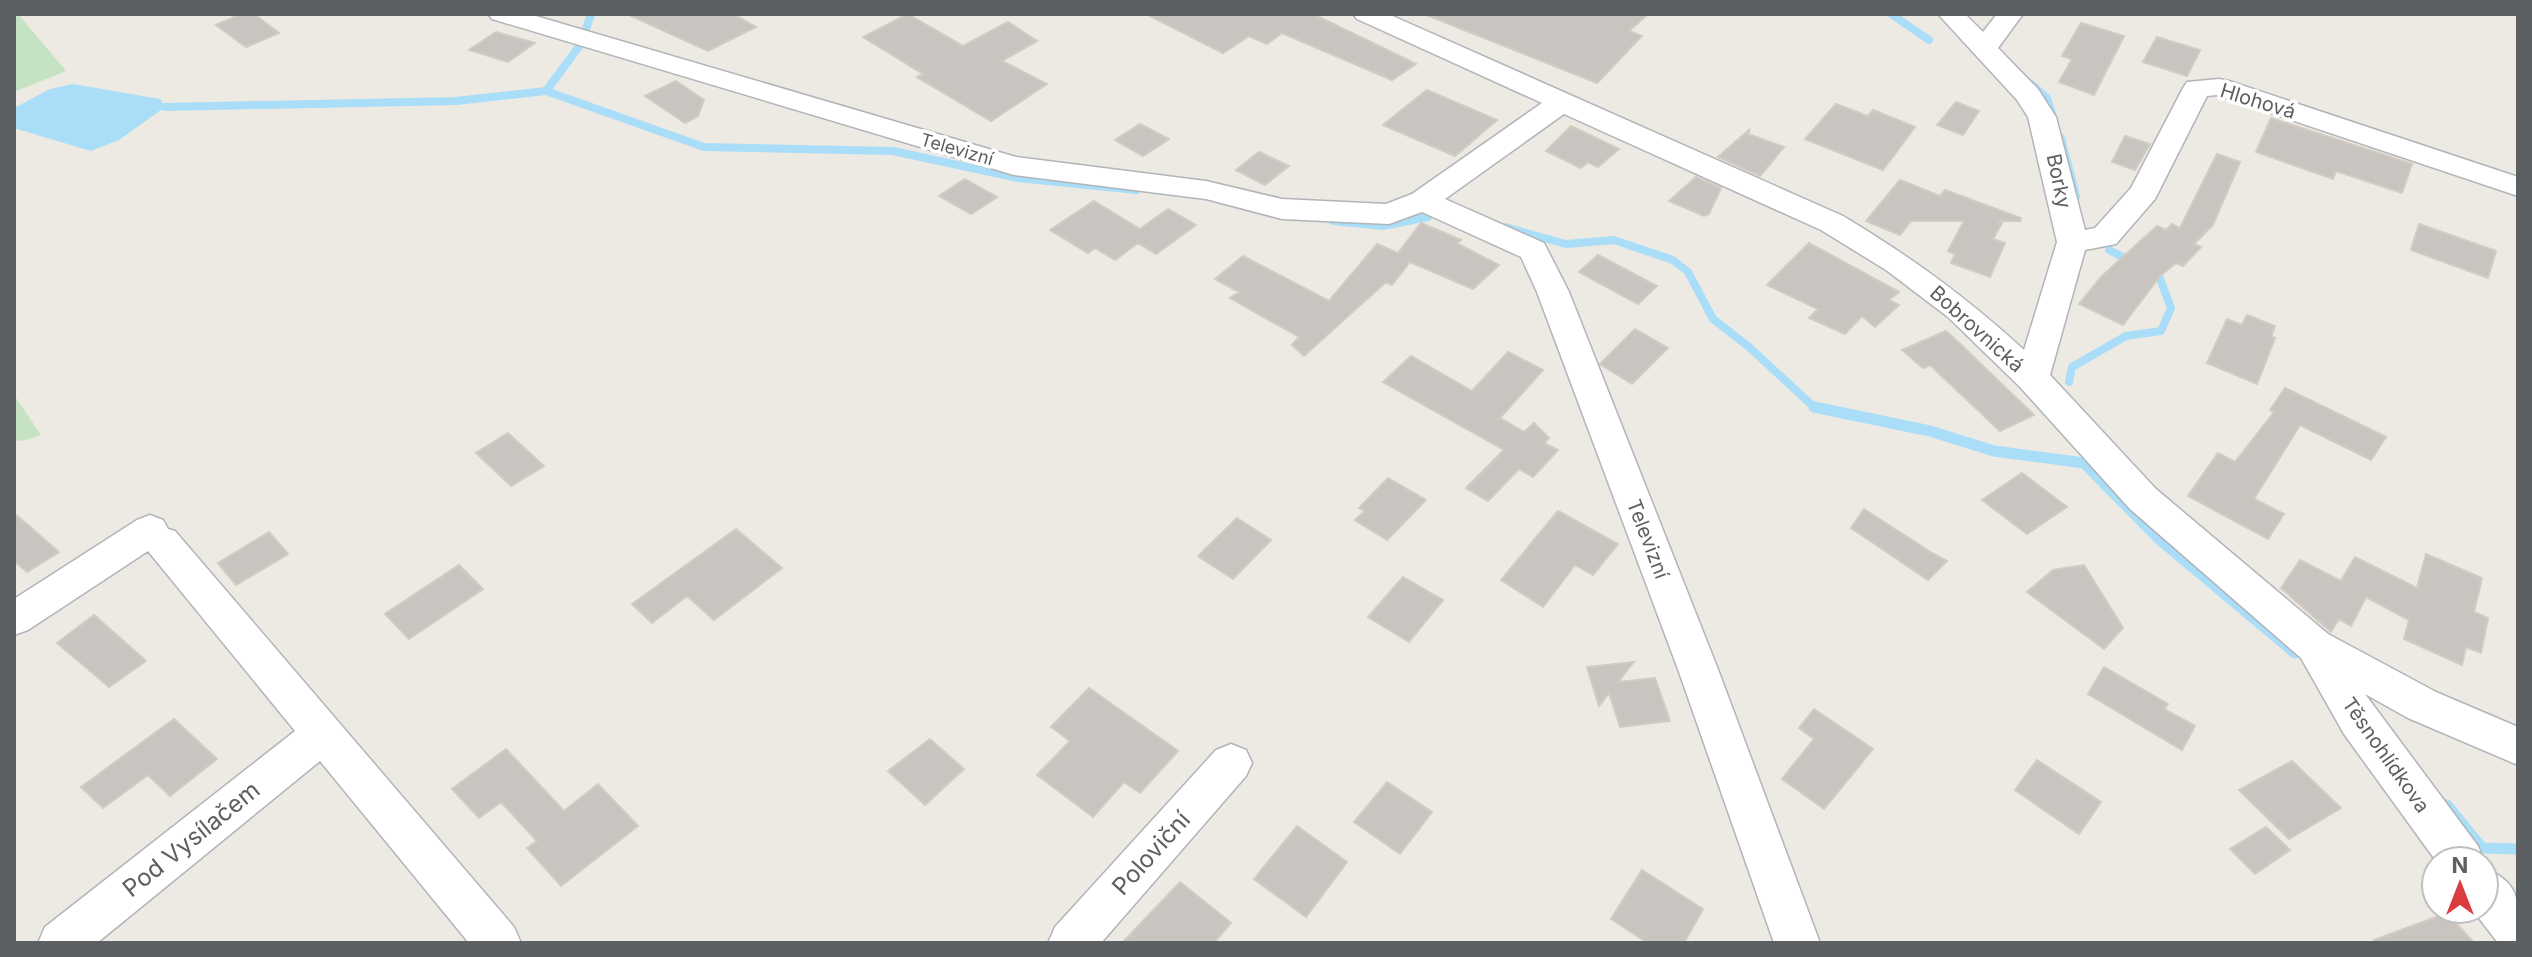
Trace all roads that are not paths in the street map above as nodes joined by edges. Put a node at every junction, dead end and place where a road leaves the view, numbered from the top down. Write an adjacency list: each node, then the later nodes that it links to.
1 (501, 14): 8 (street, Televizní)
2 (1366, 14): 6 (street, Bobrovnická)
3 (1951, 14): 5 (street, Borky)
4 (2010, 14): 5 (street)
5 (1985, 48): 9 (street, Borky)
6 (1564, 101): 8 (street, Televizní); 10 (street, Bobrovnická)
7 (2518, 187): 9 (street, Hlohová)
8 (1423, 201): 19 (street, Televizní)
9 (2072, 242): 10 (street, Borky)
10 (2032, 378): 12 (street, Bobrovnická)
11 (14, 619): 13 (street)
12 (2314, 646): 14 (street, Bobrovnická); 16 (street, Těsnohlídkova)
13 (322, 734): 20 (street, Pod Vysílačem); 21 (street)
14 (2518, 746)
15 (1231, 763): 22 (street, Poloviční)
16 (2450, 845)
17 (2500, 909): 18 (street)
18 (2518, 932)
19 (1791, 941)
20 (61, 943)
21 (498, 943)
22 (1071, 943)

